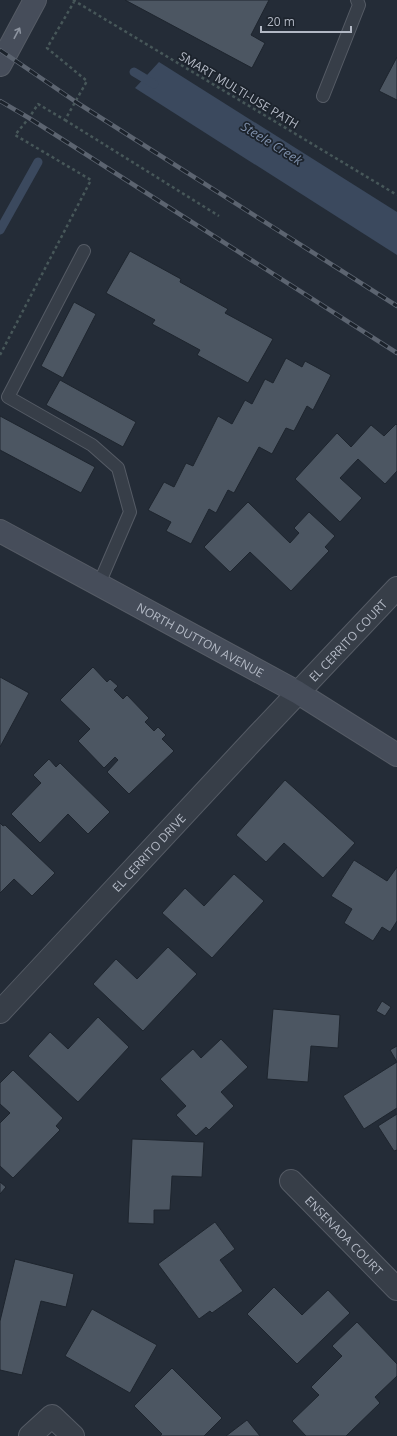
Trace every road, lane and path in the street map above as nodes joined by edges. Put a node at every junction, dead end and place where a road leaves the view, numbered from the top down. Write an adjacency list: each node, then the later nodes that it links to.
1 (35, 0): 4 (main road, one-way to 1)
2 (357, 0): 5 (lane)
3 (73, 1): 6 (path); 7 (path, SMART MULTI-USE PATH)
4 (0, 65)
5 (323, 96)
6 (66, 120): 8 (path); 10 (path)
7 (397, 195)
8 (219, 216)
9 (84, 251): 12 (lane)
10 (0, 355)
11 (2, 536): 12 (main road, NORTH DUTTON AVENUE)
12 (99, 584): 14 (main road, NORTH DUTTON AVENUE)
13 (397, 588): 14 (street, EL CERRITO COURT)
14 (297, 692): 15 (main road, NORTH DUTTON AVENUE); 16 (street, EL CERRITO DRIVE)
15 (397, 755)
16 (0, 1012)
17 (291, 1181): 18 (street, ENSENADA COURT)
18 (397, 1289)
19 (30, 1436): 20 (street)
20 (73, 1436)

